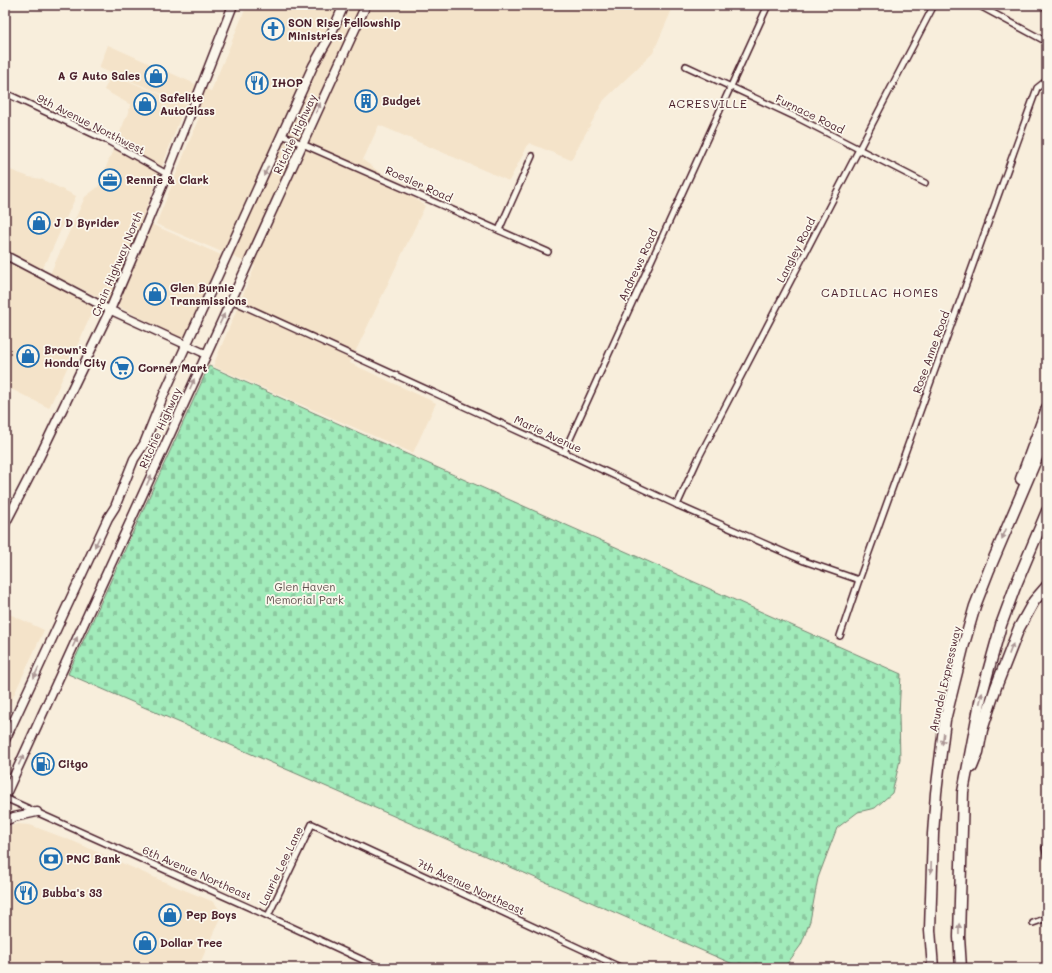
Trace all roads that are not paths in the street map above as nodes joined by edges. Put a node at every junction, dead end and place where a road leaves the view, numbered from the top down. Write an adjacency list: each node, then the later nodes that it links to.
1 (232, 5): 16 (main road, Crain Highway North)
2 (344, 5): 12 (main road, Ritchie Highway)
3 (366, 5): 13 (main road, Ritchie Highway, one-way to 3)
4 (768, 5): 10 (street, Andrews Road)
5 (934, 5): 14 (street, Langley Road)
6 (978, 5): 7 (street)
7 (1047, 42)
8 (686, 66): 10 (street, Furnace Road)
9 (1047, 80): 32 (street, Rose Anne Road)
10 (730, 87): 14 (street, Furnace Road); 27 (street, Andrews Road)
11 (5, 93): 16 (street, 9th Avenue Northwest)
12 (282, 135): 13 (street, Roesler Road); 23 (main road, Ritchie Highway, one-way to 23)
13 (302, 144): 18 (street, Roesler Road); 21 (main road, Ritchie Highway)
14 (859, 149): 17 (street, Furnace Road); 28 (street, Langley Road)
15 (532, 156): 18 (street)
16 (167, 174): 22 (main road, Crain Highway North)
17 (925, 183)
18 (499, 230): 19 (street, Roesler Road)
19 (548, 252)
20 (5, 255): 22 (street)
21 (231, 300): 24 (main road, Ritchie Highway, one-way to 21); 27 (street, Marie Avenue)
22 (110, 310): 23 (street); 31 (main road, Crain Highway North)
23 (186, 345): 24 (street); 35 (main road, Ritchie Highway, one-way to 35)
24 (206, 354): 37 (main road, Ritchie Highway, one-way to 24)
25 (1047, 408): 30 (highway)
26 (1047, 434): 30 (highway, Arundel Expressway)
27 (564, 452): 28 (street, Marie Avenue)
28 (677, 505): 32 (street, Marie Avenue)
29 (1047, 511): 36 (highway, one-way to 29)
30 (1013, 514): 49 (highway, Arundel Expressway, one-way to 49)
31 (5, 524)
32 (859, 580): 34 (street, Rose Anne Road)
33 (1047, 586): 36 (highway, one-way to 33)
34 (840, 636)
35 (5, 740)
36 (963, 792): 50 (highway, one-way to 36)
37 (5, 797): 38 (street, 6th Avenue Northeast)
38 (37, 812): 39 (main road); 43 (street, 6th Avenue Northeast)
39 (5, 821)
40 (312, 824): 43 (street, Laurie Lee Lane); 46 (street, 7th Avenue Northeast)
41 (1046, 848): 42 (street)
42 (1047, 856)
43 (268, 916): 47 (street, 6th Avenue Northeast)
44 (1047, 918): 45 (street)
45 (1033, 923)
46 (610, 965): 48 (street, 7th Avenue Northeast)
47 (380, 968)
48 (622, 968)
49 (933, 968)
50 (961, 968)

